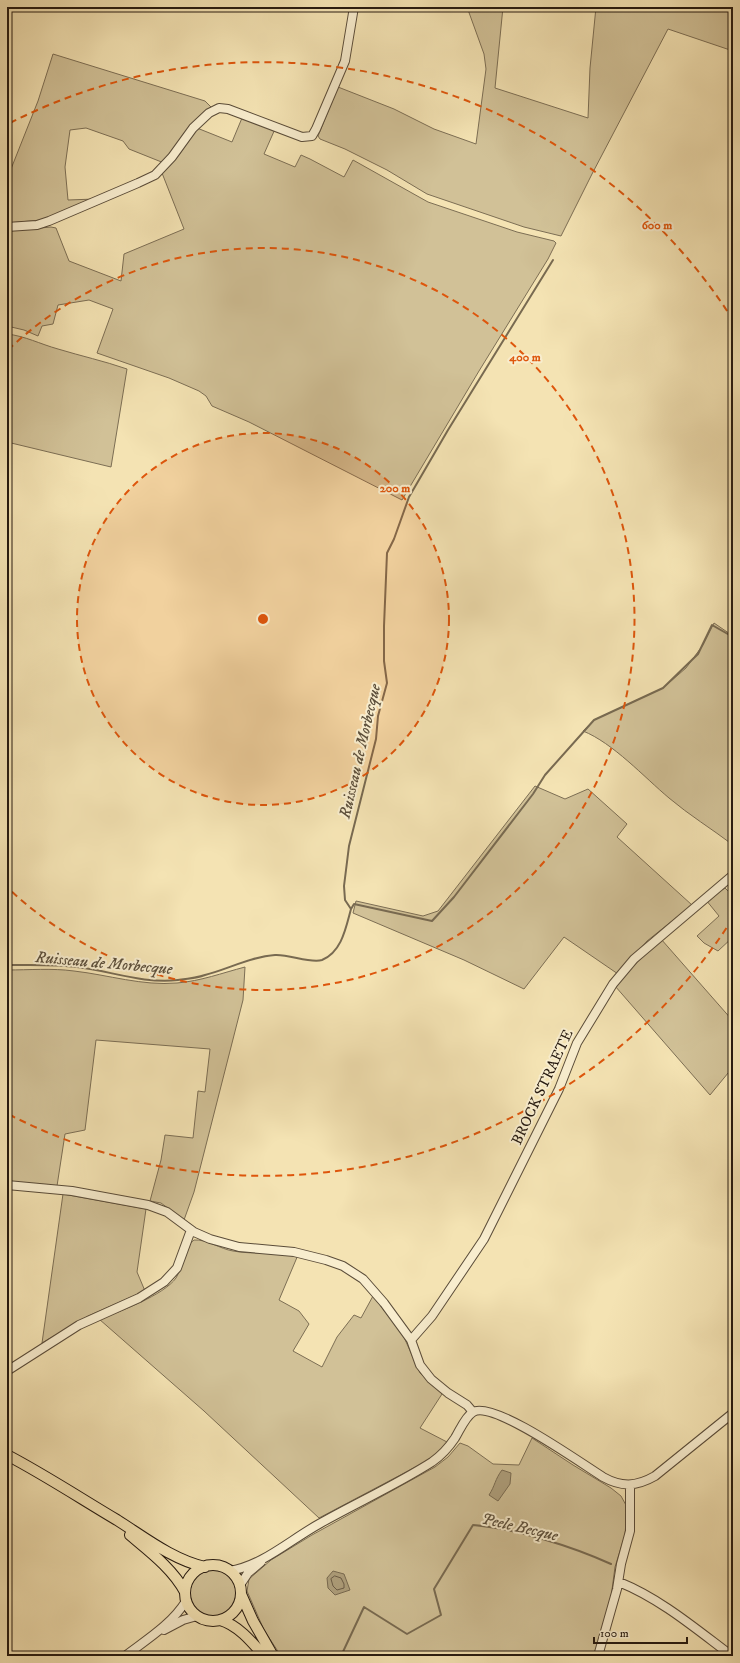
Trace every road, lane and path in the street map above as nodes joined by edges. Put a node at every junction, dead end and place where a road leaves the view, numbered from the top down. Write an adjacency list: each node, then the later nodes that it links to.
1 (354, 7): 2 (street)
2 (7, 227)
3 (733, 875): 6 (street, BROCK STRAETE)
4 (7, 1185): 5 (street)
5 (191, 1230): 6 (street); 7 (street)
6 (411, 1340): 8 (street)
7 (7, 1371)
8 (474, 1412): 11 (street); 13 (street)
9 (733, 1413): 11 (street)
10 (7, 1455): 12 (main road)
11 (630, 1486): 16 (street)
12 (101, 1511): 14 (main road); 18 (main road)
13 (272, 1553): 15 (street); 17 (street)
14 (205, 1567): 15 (main road); 18 (main road)
15 (229, 1571): 17 (main road)
16 (619, 1582): 25 (street); 26 (street)
17 (240, 1590): 20 (main road); 24 (main road)
18 (185, 1596): 19 (main road); 21 (street)
19 (197, 1616): 20 (main road); 21 (street)
20 (220, 1620): 23 (main road)
21 (146, 1640): 22 (street)
22 (125, 1656)
23 (264, 1656)
24 (273, 1656)
25 (598, 1656)
26 (732, 1656)

